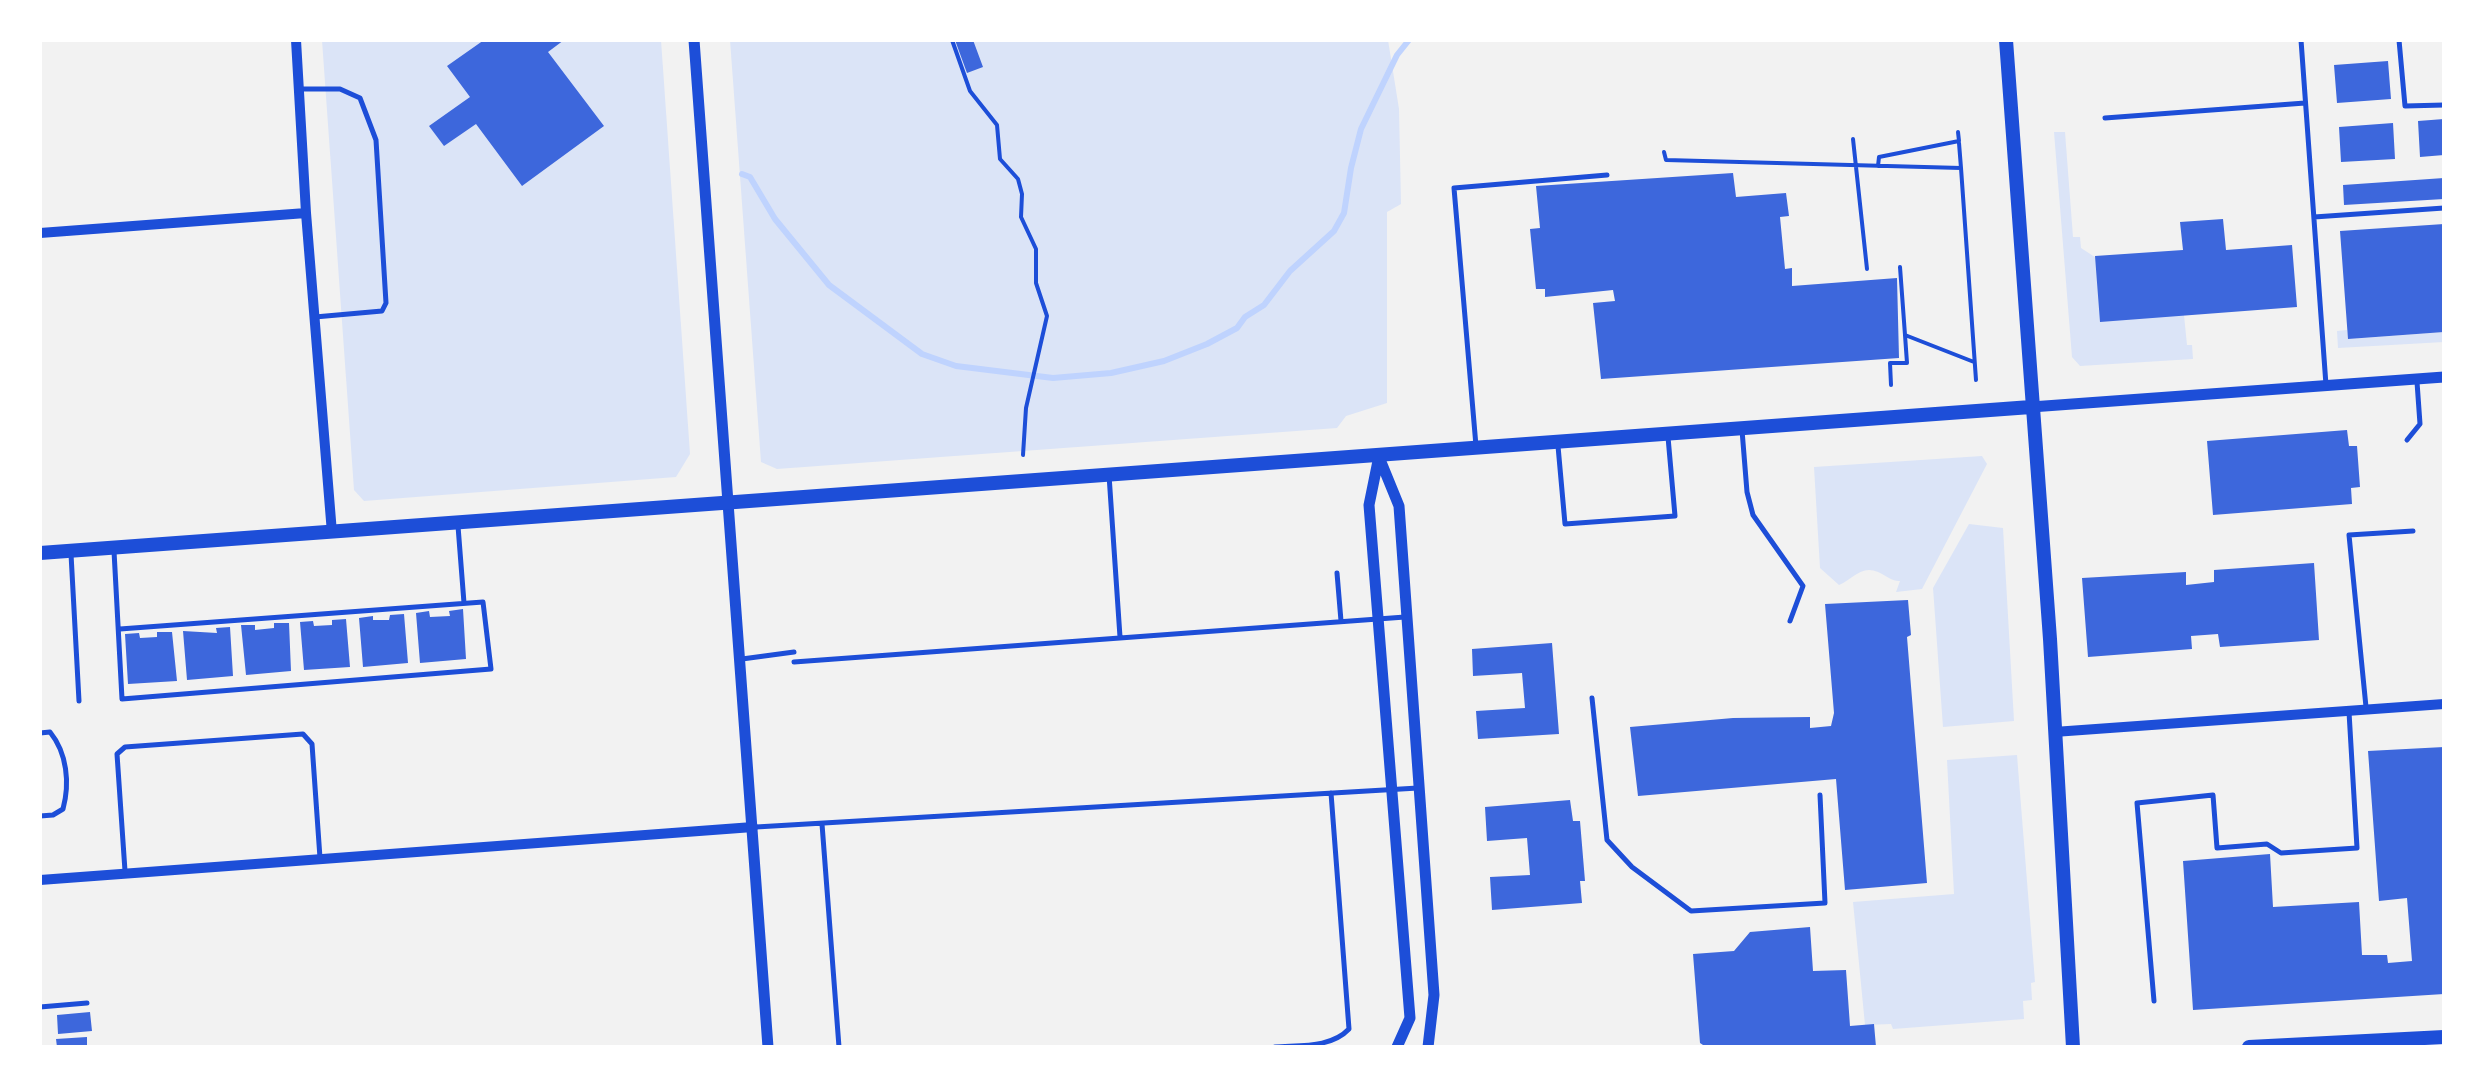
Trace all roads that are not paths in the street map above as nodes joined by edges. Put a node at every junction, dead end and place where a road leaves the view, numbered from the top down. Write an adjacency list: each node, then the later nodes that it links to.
1 (296, 40): 6 (street)
2 (694, 40): 27 (street)
3 (2006, 40): 19 (main road)
4 (2300, 40): 7 (lane)
5 (2399, 40): 8 (lane)
6 (299, 89): 12 (street); 15 (lane)
7 (2305, 103): 9 (lane); 13 (lane)
8 (2444, 105)
9 (2106, 118)
10 (1606, 175): 24 (lane)
11 (2444, 208): 13 (lane)
12 (306, 213): 14 (street); 15 (street)
13 (2314, 217): 18 (lane)
14 (40, 232)
15 (314, 317): 30 (street)
16 (2444, 377): 17 (street)
17 (2417, 379): 18 (street); 22 (lane)
18 (2326, 386): 19 (street)
19 (2031, 407): 20 (main road); 50 (main road)
20 (1742, 427): 21 (main road); 39 (lane)
21 (1668, 432): 23 (main road); 23 (lane)
22 (2407, 440)
23 (1557, 443): 24 (main road)
24 (1477, 449): 25 (main road)
25 (1379, 456): 26 (main road); 36 (street); 37 (street)
26 (1109, 474): 27 (main road); 41 (lane)
27 (730, 503): 28 (main road); 43 (street)
28 (457, 524): 30 (main road); 35 (lane)
29 (2413, 531): 48 (lane)
30 (332, 532): 31 (main road)
31 (114, 548): 32 (main road); 40 (lane)
32 (71, 551): 33 (main road); 46 (lane)
33 (40, 553)
34 (1336, 573): 38 (lane)
35 (464, 603): 40 (lane); 40 (lane)
36 (1407, 616): 37 (lane); 52 (street)
37 (1376, 619): 38 (lane); 53 (street)
38 (1341, 621): 41 (lane)
39 (1790, 621)
40 (120, 629)
41 (1120, 637): 44 (lane)
42 (794, 652): 43 (lane)
43 (741, 660): 58 (street)
44 (794, 662)
45 (1592, 698): 55 (lane)
46 (79, 701)
47 (2444, 704): 48 (street)
48 (2366, 711): 49 (street)
49 (2349, 712): 50 (street); 62 (lane)
50 (2054, 732): 72 (main road)
51 (40, 733): 56 (lane)
52 (1420, 788): 53 (lane); 71 (street)
53 (1392, 790): 54 (lane); 70 (street)
54 (1331, 793): 57 (lane); 69 (lane)
55 (1820, 795)
56 (40, 816)
57 (822, 824): 58 (lane); 68 (lane)
58 (753, 827): 59 (street); 67 (street)
59 (320, 859): 60 (street); 60 (lane)
60 (125, 874): 61 (street)
61 (40, 880)
62 (2154, 1001)
63 (87, 1004): 64 (lane)
64 (40, 1007)
65 (2444, 1037): 66 (main road)
66 (2306, 1046): 73 (main road)
67 (768, 1047)
68 (839, 1047)
69 (1276, 1047)
70 (1397, 1047)
71 (1428, 1047)
72 (2073, 1047)
73 (2250, 1047)

